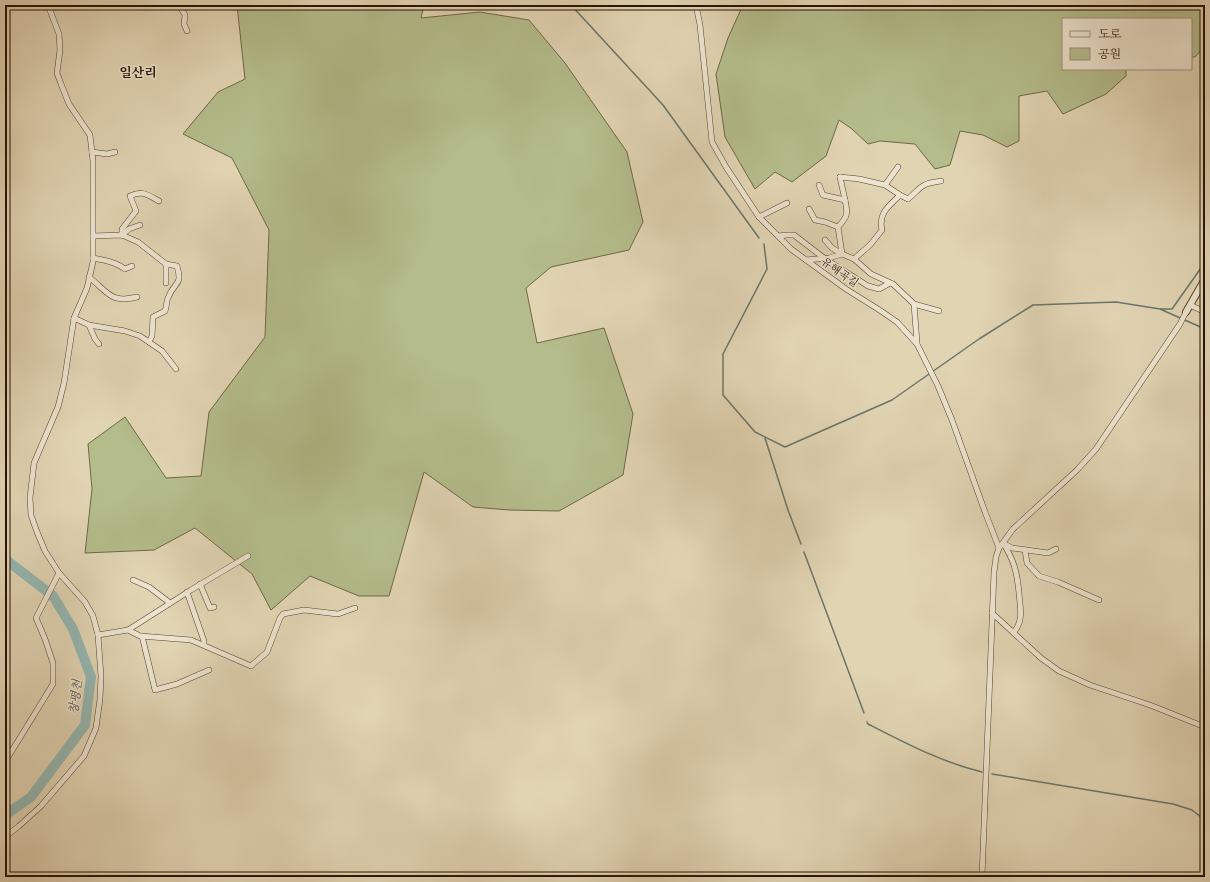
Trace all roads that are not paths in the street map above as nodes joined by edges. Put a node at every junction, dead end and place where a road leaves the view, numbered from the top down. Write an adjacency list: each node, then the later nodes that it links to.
1 (48, 5): 5 (street)
2 (179, 5): 4 (street)
3 (696, 5): 16 (street, 유해곡길)
4 (187, 31)
5 (92, 152): 6 (street); 20 (street)
6 (115, 152)
7 (898, 167): 10 (street)
8 (941, 181): 11 (street)
9 (819, 185): 12 (street)
10 (885, 185): 11 (street); 12 (street)
11 (900, 195): 26 (street)
12 (845, 200): 18 (street)
13 (159, 201): 19 (street)
14 (787, 203): 16 (street)
15 (809, 209): 18 (street)
16 (759, 217): 21 (street, 유해곡길)
17 (140, 226): 19 (street)
18 (838, 227): 23 (street)
19 (122, 235): 20 (street); 28 (street)
20 (93, 236): 24 (street)
21 (778, 236): 25 (street); 27 (street, 유해곡길)
22 (825, 240): 23 (street)
23 (842, 254): 25 (street); 26 (street)
24 (93, 258): 29 (street); 30 (street)
25 (824, 258): 27 (street); 33 (street)
26 (854, 259): 33 (street)
27 (806, 260): 44 (street, 유해곡길)
28 (166, 264): 32 (street); 42 (street)
29 (132, 266)
30 (89, 277): 34 (street); 40 (street)
31 (1205, 279): 36 (street)
32 (166, 283)
33 (890, 283): 35 (street)
34 (137, 297)
35 (914, 304): 37 (street); 44 (street)
36 (1190, 304): 38 (street); 39 (street)
37 (938, 311)
38 (1186, 312): 46 (street)
39 (1205, 312)
40 (74, 318): 41 (street); 50 (street)
41 (89, 325): 42 (street); 43 (street)
42 (149, 342): 45 (street)
43 (99, 344)
44 (917, 344): 46 (street, 유해곡길)
45 (176, 369)
46 (1001, 545): 48 (street); 58 (street); 60 (street, 유해곡길)
47 (1056, 549): 48 (street)
48 (1025, 550): 54 (street)
49 (248, 556): 52 (street)
50 (59, 573): 61 (street); 66 (street)
51 (133, 580): 55 (street)
52 (200, 584): 53 (street); 56 (street)
53 (187, 592): 55 (street); 63 (street)
54 (1099, 600)
55 (170, 603): 59 (street)
56 (214, 607)
57 (355, 608): 63 (street)
58 (992, 613): 60 (street); 70 (street)
59 (128, 630): 61 (street); 62 (street)
60 (1014, 632): 65 (street)
61 (98, 635): 67 (street)
62 (142, 636): 63 (street); 64 (street)
63 (204, 644)
64 (209, 670)
65 (1205, 727)
66 (5, 762)
67 (5, 836)
68 (934, 877): 69 (street)
69 (942, 877)
70 (982, 877)

